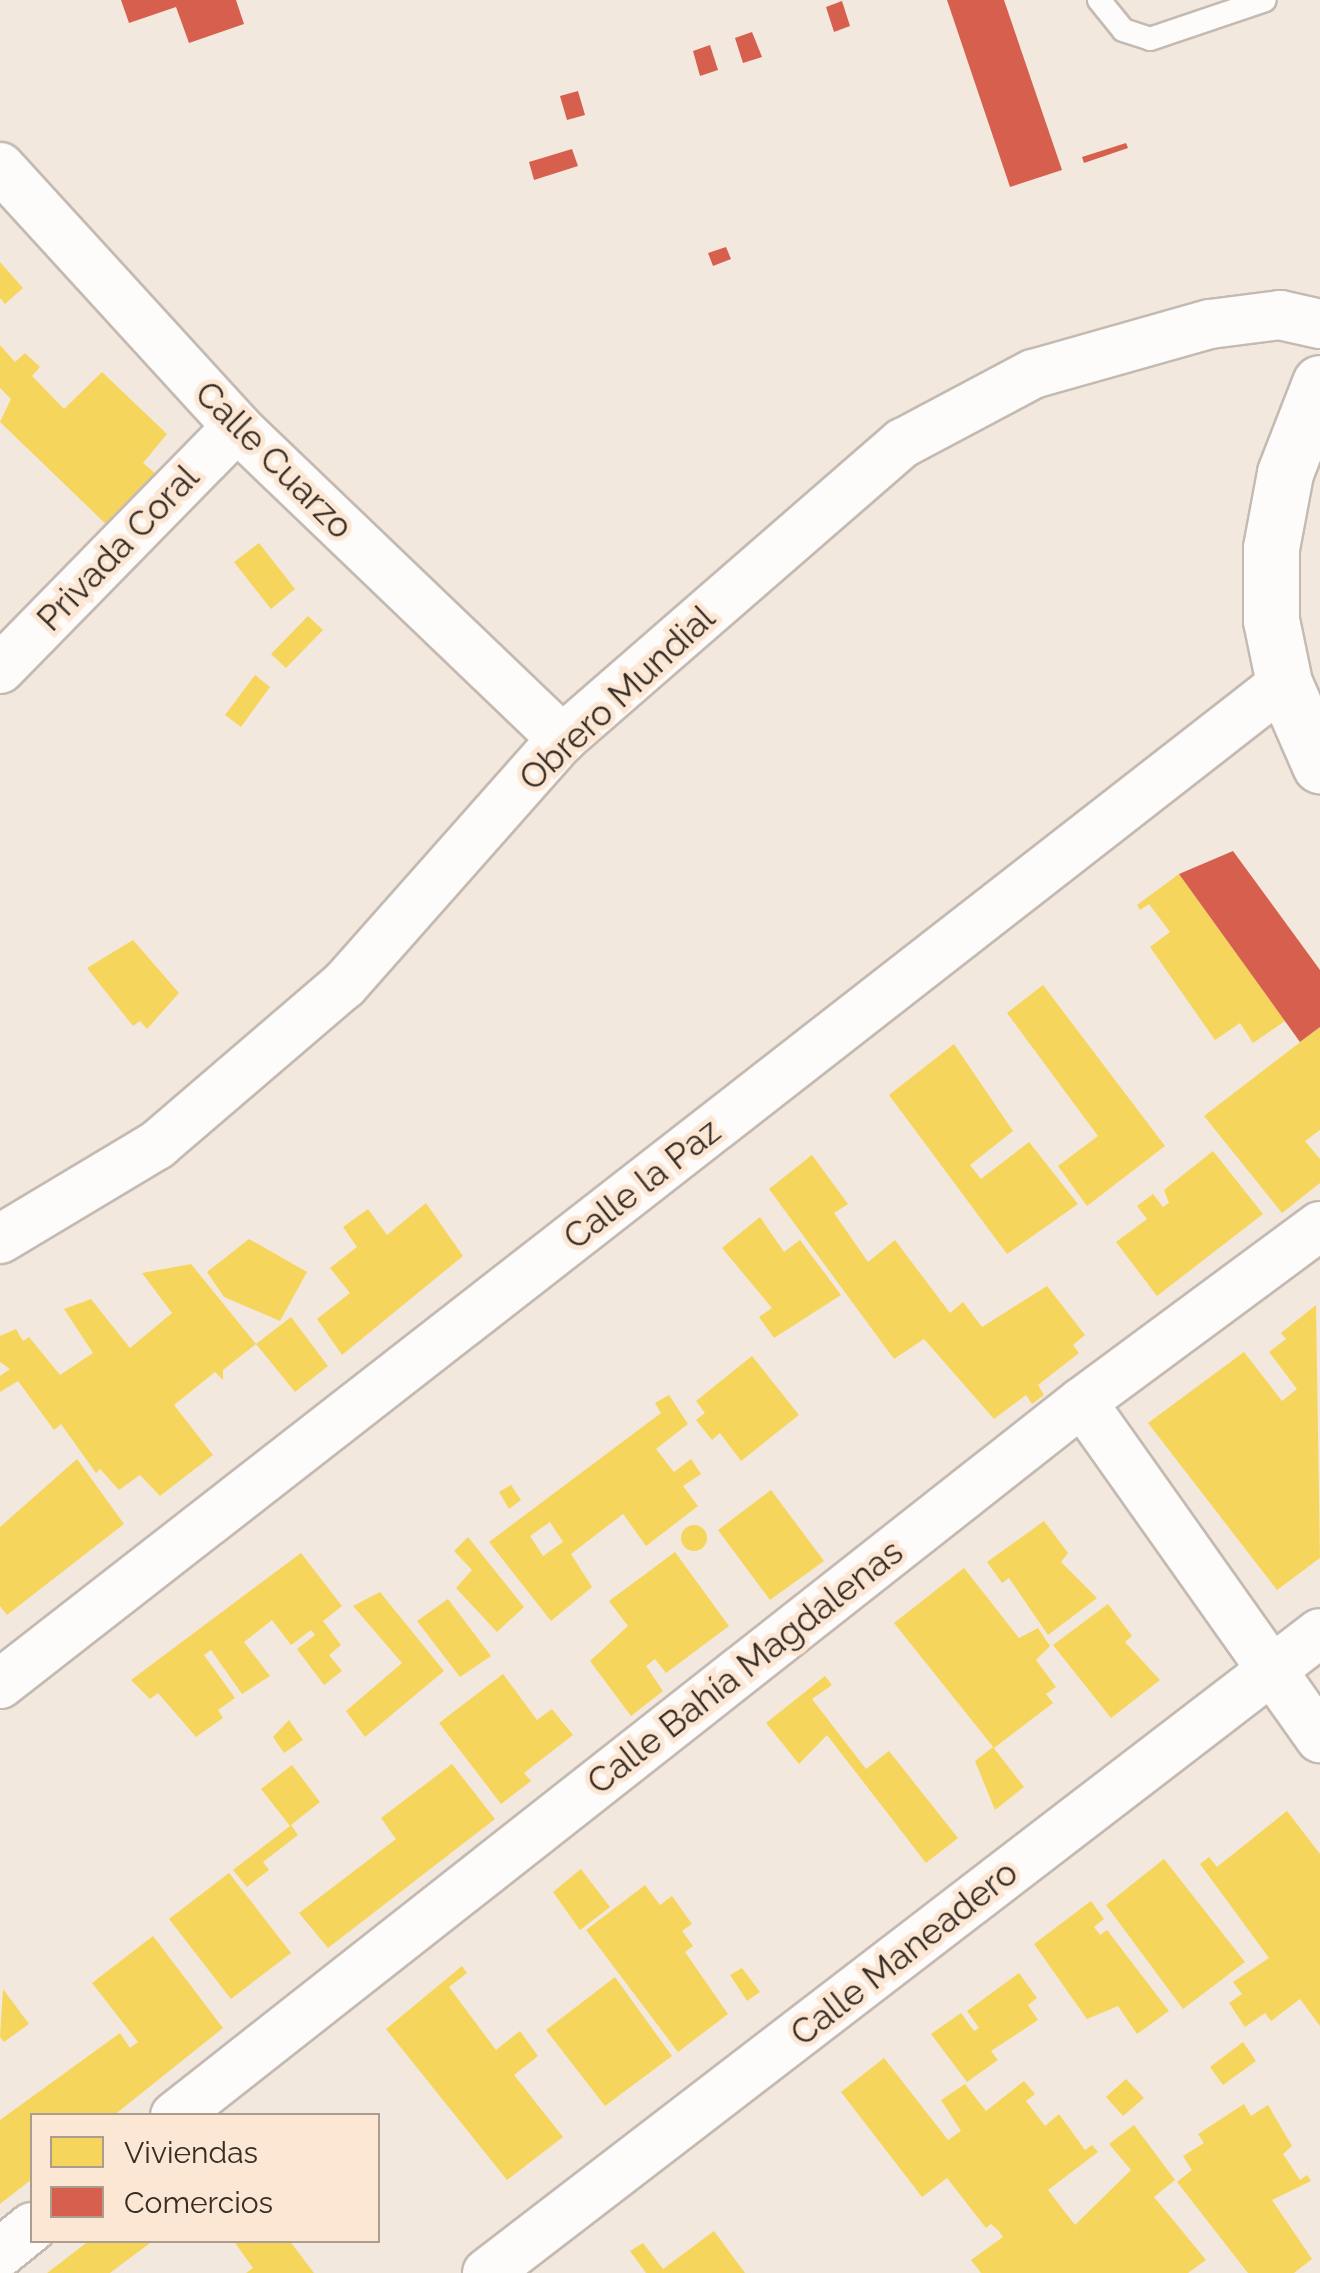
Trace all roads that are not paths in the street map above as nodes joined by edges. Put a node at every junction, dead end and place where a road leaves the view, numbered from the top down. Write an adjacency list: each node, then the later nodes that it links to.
1 (1099, 0): 2 (lane)
2 (1266, 0)
3 (0, 167): 6 (street, Calle Cuarzo)
4 (1320, 324): 9 (street, Obrero Mundial)
5 (1317, 398): 8 (street)
6 (237, 427): 7 (street, Privada Coral); 9 (street, Calle Cuarzo)
7 (0, 669)
8 (1284, 684): 10 (street); 16 (street, Calle la Paz)
9 (562, 739): 12 (street, Obrero Mundial)
10 (1320, 766)
11 (1320, 1226): 13 (street, Calle Bahía Magdalenas)
12 (0, 1239)
13 (1082, 1402): 15 (street); 18 (street, Calle Bahía Magdalenas)
14 (1320, 1633): 15 (street, Calle Maneadero)
15 (1271, 1671): 17 (street); 21 (street, Calle Maneadero)
16 (0, 1684)
17 (1320, 1738)
18 (178, 2113)
19 (30, 2229): 20 (street)
20 (0, 2253)
21 (487, 2273)

